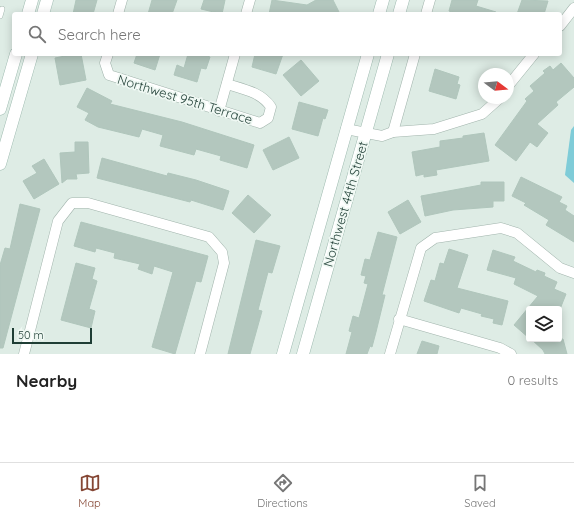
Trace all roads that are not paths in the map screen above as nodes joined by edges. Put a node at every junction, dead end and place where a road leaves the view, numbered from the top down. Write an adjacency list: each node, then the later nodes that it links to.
1 (32, 0): 10 (street)
2 (47, 0): 11 (street)
3 (122, 0): 12 (street)
4 (250, 0): 13 (street)
5 (383, 0): 14 (street)
6 (403, 0): 15 (street)
7 (430, 0): 16 (street)
8 (574, 8): 18 (street)
9 (2, 9): 17 (lane)
10 (29, 12)
11 (44, 12)
12 (119, 12)
13 (247, 12)
14 (380, 12)
15 (400, 12)
16 (427, 12)
17 (0, 16)
18 (562, 23)
19 (15, 56): 29 (street)
20 (31, 56): 31 (street)
21 (107, 56): 32 (street, Northwest 95th Terrace)
22 (234, 56): 28 (street)
23 (367, 56): 33 (street, Northwest 44th Street)
24 (387, 56): 35 (street, Northwest 44th Street)
25 (414, 56): 34 (street)
26 (532, 56): 27 (street)
27 (514, 79)
28 (227, 84): 32 (street); 32 (street, Northwest 95th Terrace)
29 (1, 103): 31 (lane)
30 (493, 104): 34 (street)
31 (17, 106): 36 (street)
32 (219, 111)
33 (346, 129): 35 (street); 41 (street, Northwest 44th Street)
34 (393, 132): 35 (street)
35 (365, 134): 42 (street, Northwest 44th Street)
36 (0, 164)
37 (574, 273): 38 (street)
38 (399, 319): 43 (street); 44 (street)
39 (24, 354): 40 (street)
40 (200, 354)
41 (283, 354)
42 (303, 354)
43 (390, 354)
44 (511, 354)

